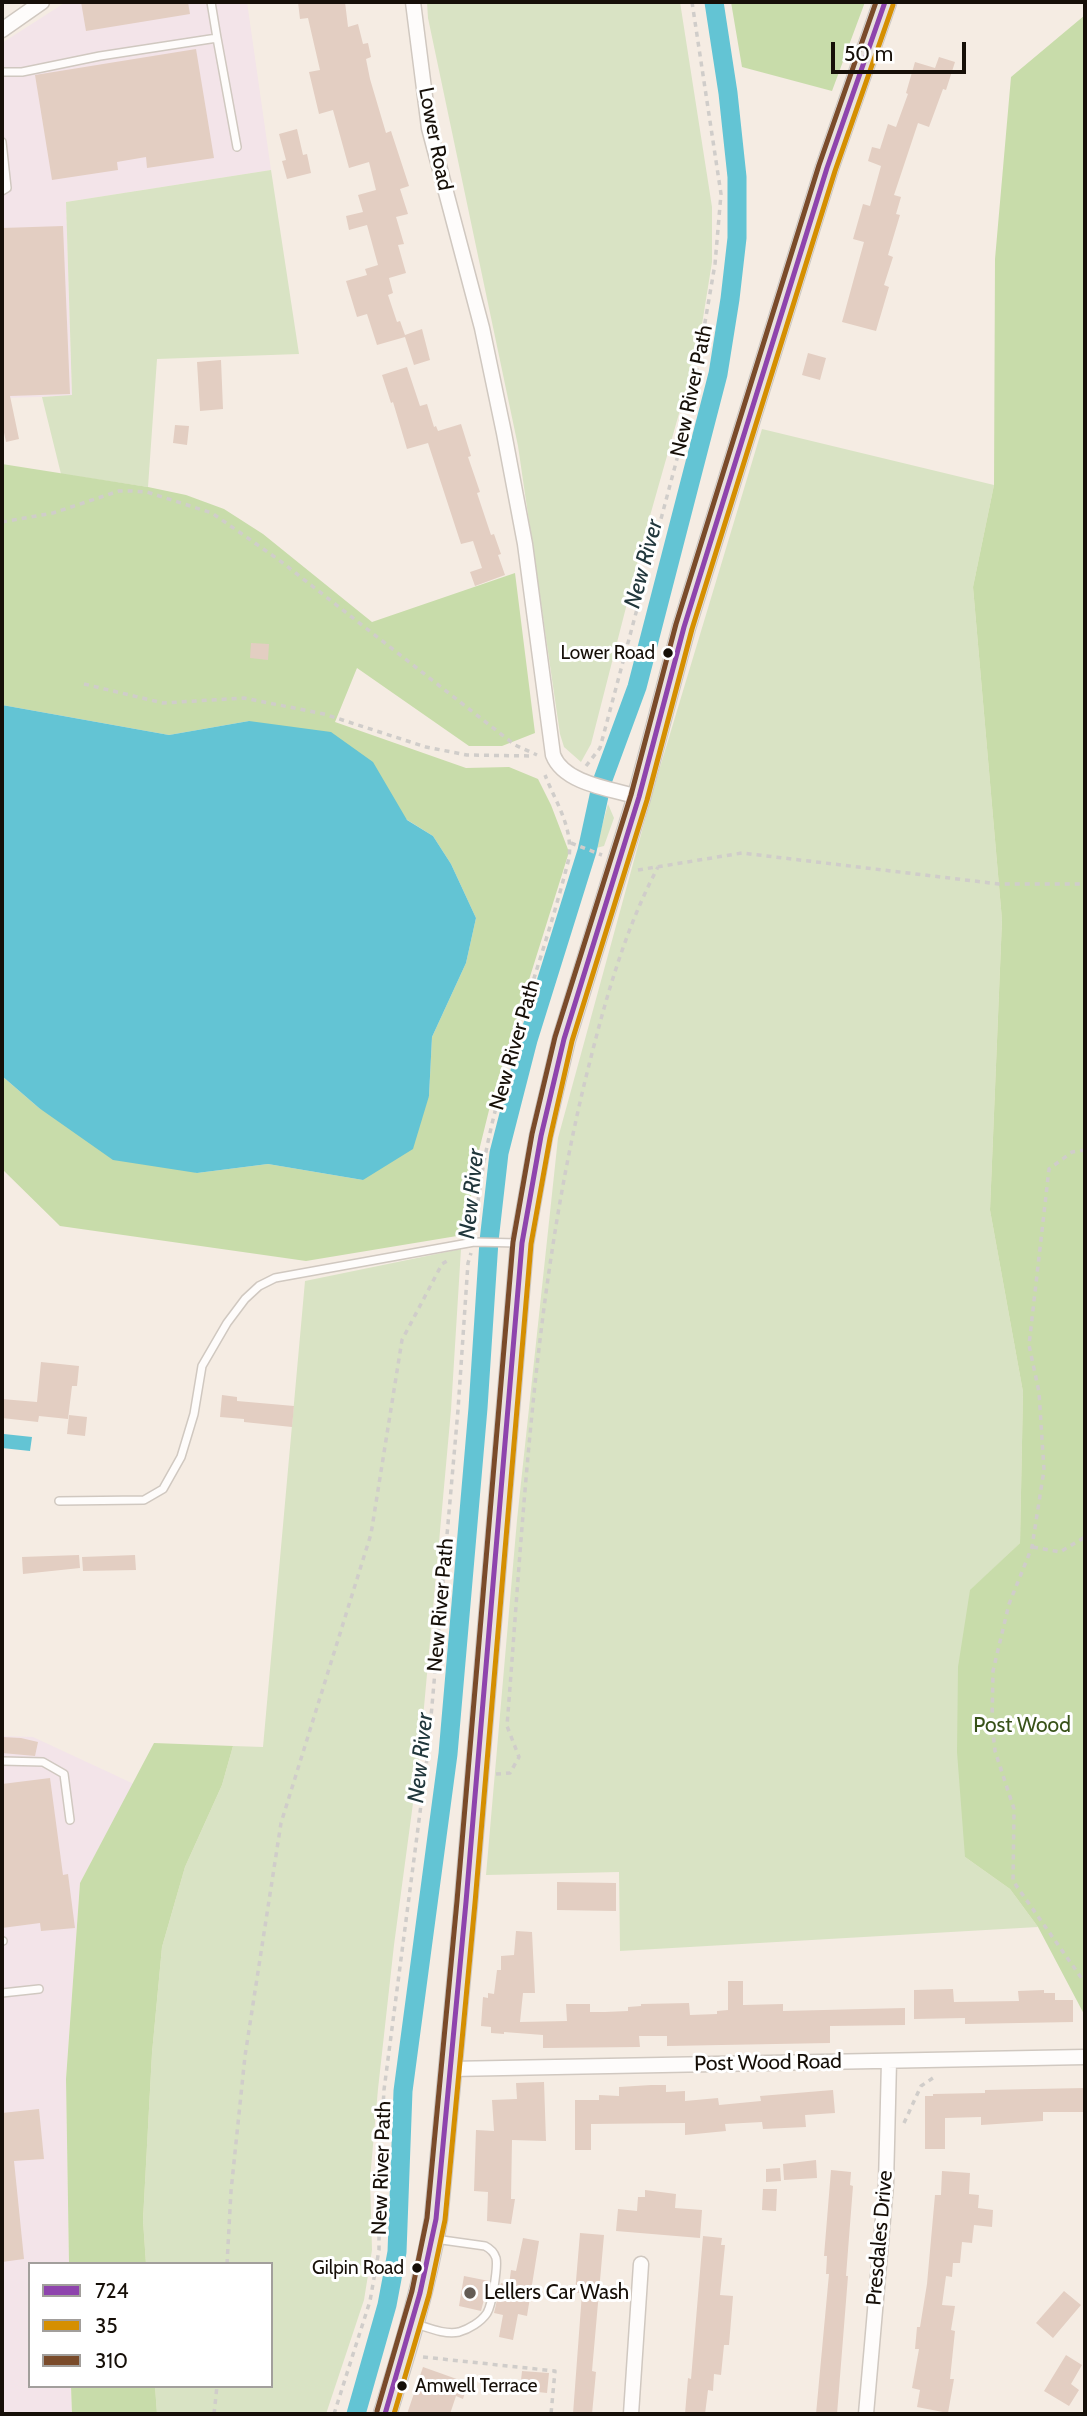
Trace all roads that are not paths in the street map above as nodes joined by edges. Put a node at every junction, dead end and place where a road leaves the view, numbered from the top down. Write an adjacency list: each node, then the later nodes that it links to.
1 (42, 2): 5 (street)
2 (211, 2): 6 (lane)
3 (414, 2): 11 (street, Lower Road)
4 (885, 2): 11 (main road)
5 (2, 30)
6 (217, 38): 7 (lane); 9 (lane)
7 (2, 72)
8 (2, 142): 10 (lane)
9 (237, 147)
10 (2, 191)
11 (639, 797): 12 (main road)
12 (522, 1243): 13 (lane); 20 (main road)
13 (59, 1502)
14 (2, 1762): 15 (lane)
15 (71, 1820)
16 (39, 1989): 17 (lane)
17 (2, 1993)
18 (1085, 2057): 19 (street, Post Wood Road)
19 (889, 2061): 20 (street, Post Wood Road); 26 (street, Presdales Drive)
20 (450, 2069): 21 (main road)
21 (432, 2238): 23 (main road); 23 (lane)
22 (641, 2264): 25 (street)
23 (412, 2323): 24 (main road)
24 (385, 2414)
25 (631, 2414)
26 (866, 2414)

